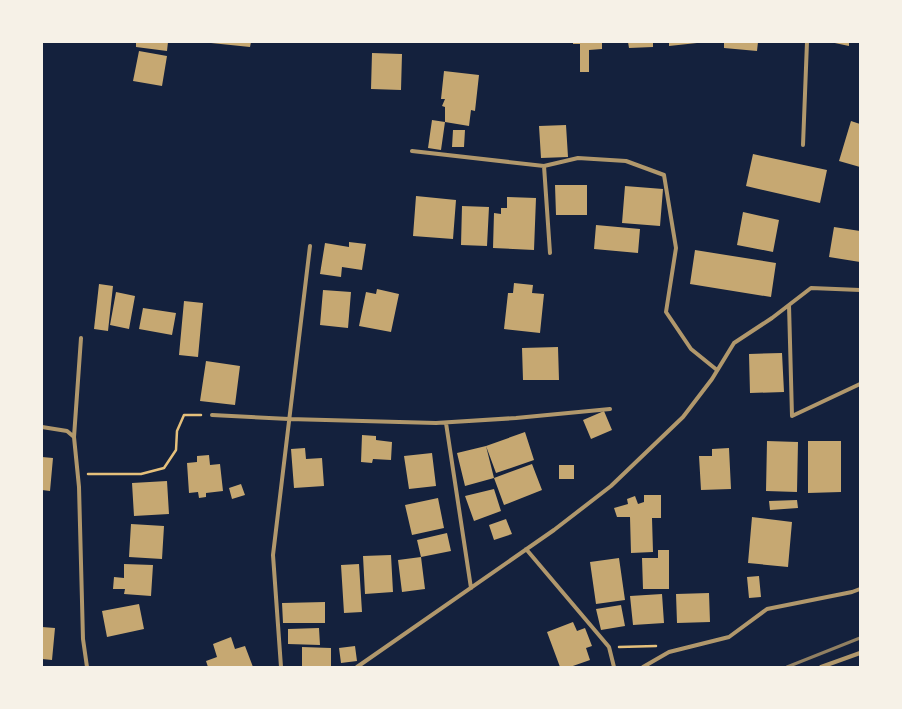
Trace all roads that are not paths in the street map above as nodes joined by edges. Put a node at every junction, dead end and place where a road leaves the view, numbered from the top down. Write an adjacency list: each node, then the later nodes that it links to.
1 (806, 42): 2 (street)
2 (803, 145)
3 (412, 151): 4 (street)
4 (544, 166): 6 (street); 10 (street)
5 (310, 246): 14 (street)
6 (550, 253)
7 (860, 290): 8 (street)
8 (789, 305): 10 (street); 11 (street)
9 (81, 338): 17 (street)
10 (717, 370): 18 (street)
11 (860, 384)
12 (610, 409): 15 (street)
13 (212, 415): 14 (street)
14 (289, 419): 15 (street); 23 (street)
15 (446, 423): 19 (street)
16 (42, 427): 17 (street)
17 (74, 437): 22 (street)
18 (526, 549): 19 (street); 25 (street)
19 (471, 588): 24 (street)
20 (860, 589): 26 (street)
21 (860, 653): 27 (street)
22 (87, 667)
23 (281, 667)
24 (357, 667)
25 (614, 667)
26 (643, 667)
27 (821, 667)

